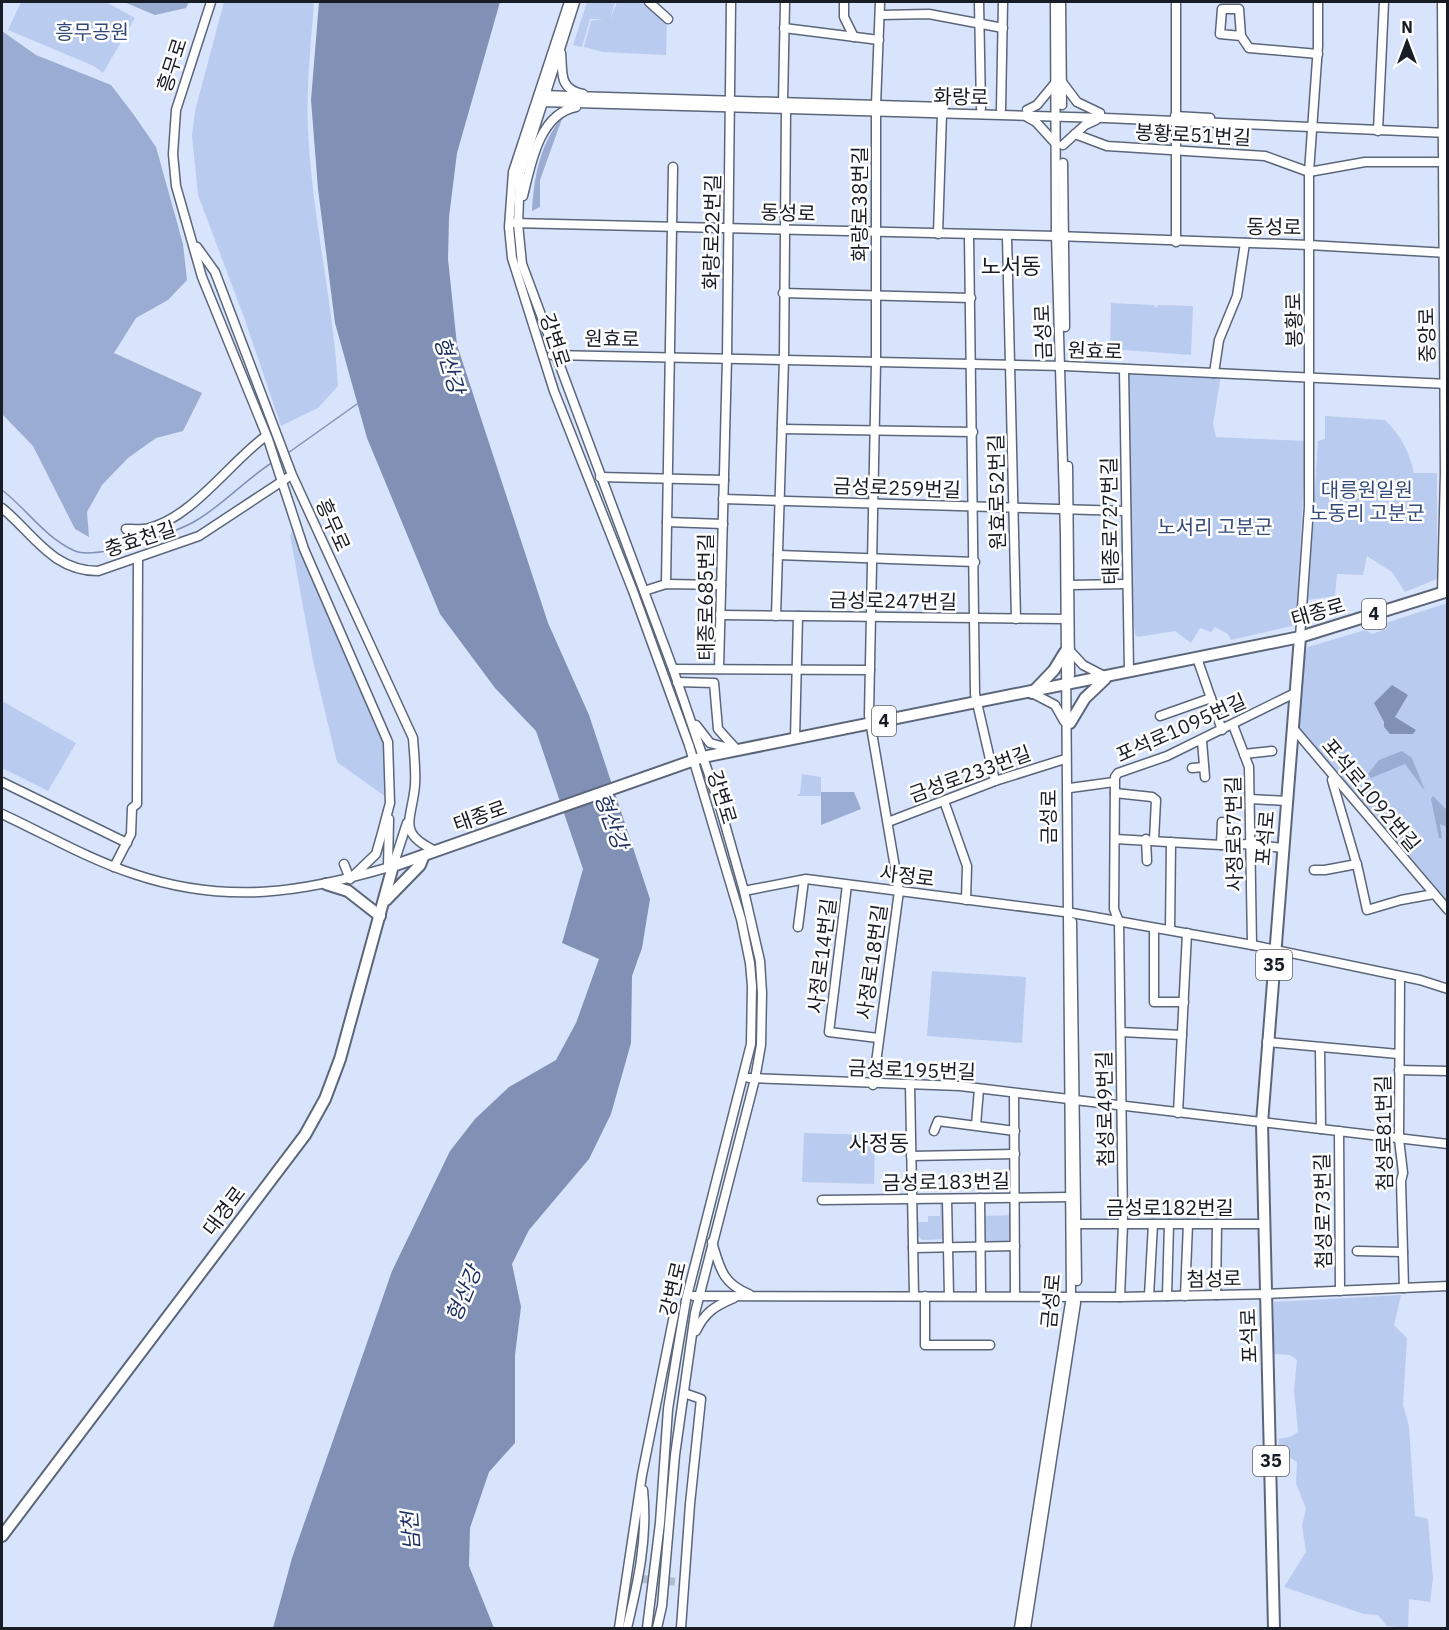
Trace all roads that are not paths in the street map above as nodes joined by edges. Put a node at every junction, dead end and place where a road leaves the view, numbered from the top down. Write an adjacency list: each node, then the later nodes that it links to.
1 (211, 2): 63 (street, 흥무로)
2 (569, 2): 30 (street, 강변로)
3 (575, 2): 25 (street, 강변로)
4 (649, 2): 18 (street)
5 (731, 2): 32 (street, 화랑로22번길)
6 (785, 2): 20 (street)
7 (844, 2): 23 (street)
8 (880, 2): 17 (street, 화랑로38번길)
9 (979, 2): 19 (street)
10 (1004, 2): 21 (street)
11 (1055, 2): 28 (street, 금성로)
12 (1061, 2): 28 (street, 금성로)
13 (1176, 2): 41 (street)
14 (1318, 2): 26 (street, 봉황로)
15 (1384, 2): 43 (street)
16 (1442, 2): 27 (street, 중앙로)
17 (880, 15): 19 (street); 24 (street, 화랑로38번길)
18 (668, 20)
19 (979, 24): 21 (street); 34 (street)
20 (784, 28): 23 (street); 33 (street)
21 (1003, 28): 36 (street)
22 (1241, 36): 26 (street)
23 (854, 37): 24 (street)
24 (879, 40): 35 (street, 화랑로38번길)
25 (560, 51): 29 (street); 30 (street, 강변로)
26 (1318, 54): 42 (street, 봉황로)
27 (1445, 77): 44 (street, 중앙로)
28 (1059, 82): 37 (street); 39 (street, 금성로); 40 (street)
29 (595, 97): 30 (street, 화랑로); 32 (street, 화랑로)
30 (540, 98): 31 (street, 화랑로); 51 (street, 강변로); 52 (street, 강변로)
31 (602, 104): 32 (street, 화랑로); 51 (street)
32 (729, 105): 33 (street, 화랑로); 54 (street, 화랑로22번길)
33 (784, 106): 35 (street, 화랑로); 55 (street)
34 (981, 108): 35 (street, 화랑로); 36 (street, 화랑로)
35 (877, 109): 38 (street, 화랑로); 56 (street, 화랑로38번길)
36 (1001, 109): 37 (street, 화랑로)
37 (1026, 112): 38 (street, 화랑로); 39 (street, 화랑로); 46 (street)
38 (942, 113): 57 (street)
39 (1059, 114): 40 (street, 화랑로); 46 (street, 금성로)
40 (1103, 116): 41 (street, 화랑로); 45 (street)
41 (1175, 119): 42 (street, 화랑로); 47 (street)
42 (1313, 126): 43 (street, 화랑로); 50 (street, 봉황로)
43 (1379, 129): 44 (street, 화랑로)
44 (1445, 131): 48 (street, 중앙로)
45 (1075, 134): 46 (street); 47 (street, 봉황로51번길)
46 (1060, 145): 59 (street, 금성로)
47 (1176, 150): 50 (street, 봉황로51번길); 61 (street)
48 (1445, 162): 50 (street); 65 (street, 중앙로)
49 (673, 167): 53 (street)
50 (1309, 172): 64 (street, 봉황로)
51 (519, 209): 52 (street, 강변로)
52 (514, 224): 53 (street, 동성로); 70 (street, 강변로); 72 (street, 강변로)
53 (672, 226): 54 (street, 동성로); 71 (street)
54 (728, 228): 55 (street, 동성로); 73 (street, 화랑로22번길)
55 (785, 230): 56 (street, 동성로); 66 (street)
56 (876, 232): 57 (street, 동성로); 67 (street, 화랑로38번길)
57 (938, 234): 58 (street, 동성로)
58 (969, 236): 60 (street, 동성로); 68 (street)
59 (1060, 236): 60 (street, 동성로); 61 (street, 동성로); 78 (street, 금성로)
60 (1007, 237): 77 (street, 원효로52번길)
61 (1176, 242): 62 (street, 동성로)
62 (1245, 243): 64 (street, 동성로); 80 (street)
63 (195, 244): 86 (street, 흥무로); 87 (street, 흥무로)
64 (1309, 244): 65 (street, 동성로); 81 (street, 봉황로)
65 (1445, 253): 69 (street, 중앙로)
66 (783, 293): 67 (street); 74 (street)
67 (876, 296): 68 (street); 75 (street, 화랑로38번길)
68 (971, 298): 76 (street)
69 (1445, 302): 82 (street, 중앙로)
70 (554, 354): 71 (street, 원효로); 72 (street, 원효로); 88 (street, 강변로)
71 (670, 356): 73 (street, 원효로); 89 (street)
72 (543, 357): 150 (street, 강변로)
73 (727, 358): 74 (street, 원효로); 91 (street, 태종로685번길)
74 (784, 359): 75 (street, 원효로); 83 (street)
75 (876, 362): 76 (street, 원효로); 84 (street, 화랑로38번길)
76 (972, 364): 77 (street, 원효로); 85 (street)
77 (1011, 365): 78 (street, 원효로); 98 (street, 원효로52번길)
78 (1063, 366): 79 (street, 원효로); 99 (street, 금성로)
79 (1124, 369): 80 (street, 원효로); 100 (street, 태종로727번길)
80 (1214, 373): 81 (street, 원효로)
81 (1311, 378): 82 (street, 원효로); 121 (street, 봉황로)
82 (1446, 384): 92 (street, 중앙로)
83 (782, 429): 84 (street); 94 (street)
84 (875, 430): 85 (street); 95 (street, 화랑로38번길)
85 (973, 432): 96 (street)
86 (267, 438): 90 (street, 흥무로); 103 (street)
87 (292, 475): 90 (street, 충효천길); 167 (street, 흥무로)
88 (600, 477): 89 (street); 112 (street, 강변로)
89 (668, 478): 91 (street); 101 (street)
90 (282, 480): 106 (street, 충효천길); 163 (street, 흥무로)
91 (724, 480): 93 (street, 태종로685번길)
92 (1446, 482): 113 (street, 중앙로)
93 (723, 500): 94 (street, 금성로259번길); 102 (street, 태종로685번길)
94 (779, 501): 95 (street, 금성로259번길); 104 (street)
95 (874, 504): 96 (street, 금성로259번길); 105 (street, 화랑로38번길)
96 (974, 507): 98 (street, 금성로259번길); 107 (street)
97 (2, 508): 106 (street, 충효천길)
98 (1014, 508): 99 (street, 금성로259번길); 119 (street, 원효로52번길)
99 (1067, 509): 100 (street); 111 (street, 금성로); 120 (street, 금성로)
100 (1125, 511): 109 (street, 태종로727번길)
101 (667, 522): 102 (street, 태종로685번길); 108 (street)
102 (723, 524): 110 (street, 태종로685번길)
103 (126, 530)
104 (778, 555): 105 (street); 115 (street)
105 (872, 557): 107 (street); 117 (street, 화랑로38번길)
106 (138, 558): 171 (street)
107 (975, 562): 118 (street)
108 (666, 584): 110 (street); 112 (street)
109 (1127, 584): 111 (street); 128 (street, 태종로727번길)
110 (721, 585): 114 (street, 태종로685번길)
111 (1071, 585): 122 (street, 금성로)
112 (644, 591): 124 (street, 강변로)
113 (1445, 592): 121 (main road, 태종로 / 4)
114 (720, 615): 115 (street, 금성로247번길); 125 (street, 태종로685번길)
115 (776, 616): 116 (street, 금성로247번길)
116 (798, 616): 117 (street, 금성로247번길); 126 (street)
117 (870, 617): 118 (street, 금성로247번길); 127 (street, 사정로18번길)
118 (975, 619): 119 (street, 금성로247번길); 135 (street)
119 (1016, 619): 120 (street, 금성로247번길)
120 (1065, 619): 122 (street, 금성로)
121 (1300, 637): 123 (main road, 태종로 / 4); 133 (main road, 포석로 / 35)
122 (1068, 652): 129 (street); 131 (street, 금성로); 132 (main road)
123 (1197, 658): 128 (main road, 태종로 / 4); 134 (street)
124 (673, 669): 125 (street); 130 (street, 강변로)
125 (719, 669): 126 (street, 태종로685번길)
126 (795, 669): 127 (street); 143 (street)
127 (870, 670): 139 (street, 사정로18번길)
128 (1130, 672): 129 (main road, 태종로 / 4)
129 (1107, 677): 131 (main road, 태종로 / 4); 138 (main road)
130 (677, 682): 136 (street, 강변로); 146 (street)
131 (1068, 685): 132 (main road, 태종로 / 4); 138 (street, 금성로)
132 (1032, 693): 135 (main road, 태종로 / 4); 138 (street)
133 (1295, 693): 140 (street, 포석로1095번길); 141 (main road, 포석로 / 35)
134 (1211, 698): 137 (street); 142 (street)
135 (978, 704): 139 (main road, 태종로 / 4); 155 (street)
136 (688, 712): 146 (street); 150 (street, 강변로)
137 (1160, 716)
138 (1068, 723): 145 (street, 금성로)
139 (870, 724): 143 (main road, 태종로 / 4); 165 (street, 사정로18번길)
140 (1233, 725): 142 (street, 포석로1095번길); 148 (street, 사정로57번길)
141 (1293, 728): 153 (street, 포석로1092번길); 162 (main road, 포석로 / 35)
142 (1222, 730): 144 (street, 포석로1095번길)
143 (795, 739): 146 (main road, 태종로 / 4)
144 (1202, 741): 151 (street); 157 (street, 포석로1095번길)
145 (1068, 743): 149 (street, 금성로); 158 (street, 금성로)
146 (737, 750): 150 (main road, 태종로 / 4)
147 (1272, 751): 148 (street)
148 (1244, 754): 160 (street, 사정로57번길)
149 (1065, 759): 155 (street, 금성로233번길); 193 (street, 금성로)
150 (693, 760): 175 (main road, 태종로 / 4); 187 (street, 강변로); 203 (street, 강변로)
151 (1204, 767): 152 (street); 154 (street)
152 (1192, 768)
153 (1331, 775): 179 (street); 189 (street, 포석로1092번길)
154 (1205, 777)
155 (995, 781): 161 (street, 금성로233번길)
156 (2, 782): 171 (street)
157 (1114, 782): 158 (street); 159 (street, 포석로1095번길)
158 (1070, 788): 193 (street, 금성로)
159 (1115, 794): 168 (street, 포석로1095번길); 169 (street)
160 (1250, 799): 162 (street); 172 (street, 사정로57번길)
161 (944, 801): 165 (street, 금성로233번길); 190 (street)
162 (1286, 801): 174 (main road, 포석로 / 35)
163 (390, 803): 181 (street, 흥무로); 183 (street, 흥무로)
164 (2, 814): 180 (street, 태종로)
165 (888, 822): 188 (street, 사정로18번길)
166 (1222, 822): 173 (street)
167 (407, 823): 175 (street); 181 (street, 흥무로)
168 (1115, 839): 169 (street); 195 (street, 포석로1095번길)
169 (1150, 839): 170 (street); 177 (street)
170 (1171, 842): 173 (street); 198 (street)
171 (127, 843): 180 (street)
172 (1250, 844): 173 (street); 174 (street); 200 (street, 사정로57번길)
173 (1221, 845)
174 (1282, 848): 201 (main road, 포석로 / 35)
175 (436, 851): 176 (main road, 태종로 / 4)
176 (424, 855): 181 (main road, 태종로 / 4); 191 (main road)
177 (1147, 861)
178 (344, 864): 183 (street)
179 (1357, 864): 182 (street); 189 (street)
180 (114, 867): 185 (street, 태종로)
181 (391, 868): 183 (street, 태종로); 191 (main road, 대경로)
182 (1314, 870)
183 (350, 879): 185 (street, 태종로)
184 (804, 880): 186 (street, 사정로); 187 (street, 사정로); 196 (street)
185 (326, 884): 194 (main road)
186 (847, 885): 188 (street, 사정로); 207 (street, 사정로14번길)
187 (744, 891): 202 (street, 강변로)
188 (899, 891): 190 (street, 사정로); 210 (street, 사정로18번길)
189 (1434, 894): 192 (street, 포석로1092번길)
190 (966, 900): 193 (street, 사정로)
191 (384, 903): 194 (main road, 대경로)
192 (1448, 910)
193 (1070, 913): 195 (street, 사정로); 222 (street, 금성로)
194 (380, 916): 279 (main road, 대경로)
195 (1119, 922): 197 (street, 사정로); 208 (street, 첨성로49번길)
196 (798, 927)
197 (1154, 928): 198 (street, 사정로); 206 (street)
198 (1170, 930): 199 (street, 사정로)
199 (1187, 933): 200 (street, 사정로); 206 (street)
200 (1252, 945): 201 (street, 사정로)
201 (1275, 950): 204 (street, 사정로); 211 (main road, 포석로 / 35)
202 (760, 961): 203 (street); 217 (street, 강변로)
203 (750, 963): 216 (street, 강변로)
204 (1400, 977): 205 (street, 사정로); 213 (street, 첨성로81번길)
205 (1448, 989)
206 (1184, 1002): 209 (street)
207 (829, 1032): 210 (street, 사정로18번길)
208 (1120, 1032): 209 (street); 223 (street, 첨성로49번길)
209 (1182, 1036): 224 (street)
210 (878, 1038): 218 (street, 사정로18번길)
211 (1267, 1042): 212 (street); 225 (main road, 포석로 / 35)
212 (1320, 1049): 213 (street); 227 (street)
213 (1398, 1054): 214 (street, 첨성로81번길)
214 (1399, 1070): 215 (street); 231 (street, 첨성로81번길)
215 (1448, 1071)
216 (744, 1077): 217 (street, 금성로195번길); 259 (street, 강변로)
217 (754, 1079): 218 (street, 금성로195번길); 248 (street, 강변로)
218 (873, 1085): 219 (street, 금성로195번길)
219 (910, 1085): 220 (street, 금성로195번길); 234 (street)
220 (979, 1089): 221 (street, 금성로195번길); 226 (street)
221 (1014, 1093): 222 (street, 금성로195번길); 229 (street)
222 (1072, 1100): 223 (street, 금성로195번길); 235 (street, 금성로); 241 (street, 금성로)
223 (1122, 1106): 224 (street, 금성로195번길); 242 (street, 첨성로49번길)
224 (1178, 1113): 225 (street, 금성로195번길)
225 (1262, 1123): 227 (street, 금성로195번길); 247 (main road, 포석로 / 35)
226 (976, 1125): 228 (street); 229 (street)
227 (1321, 1129): 230 (street, 금성로195번길)
228 (934, 1131)
229 (1015, 1131): 233 (street)
230 (1339, 1131): 231 (street, 금성로195번길); 257 (street, 첨성로73번길)
231 (1399, 1139): 232 (street, 금성로195번길); 254 (street, 첨성로81번길)
232 (1448, 1144)
233 (1015, 1154): 234 (street); 237 (street)
234 (911, 1156): 238 (street)
235 (1070, 1197): 237 (street, 금성로183번길); 269 (street, 금성로)
236 (980, 1198): 237 (street, 금성로183번길); 239 (street, 금성로183번길); 249 (street)
237 (1015, 1198): 250 (street)
238 (913, 1199): 239 (street, 금성로183번길); 240 (street, 금성로183번길); 251 (street)
239 (947, 1199): 252 (street)
240 (822, 1200)
241 (1077, 1224): 242 (street, 금성로182번길); 269 (street, 금성로)
242 (1123, 1224): 243 (street, 금성로182번길); 273 (street, 첨성로49번길)
243 (1152, 1224): 244 (street, 금성로182번길); 270 (street)
244 (1169, 1224): 245 (street, 금성로182번길); 271 (street)
245 (1188, 1224): 246 (street, 금성로182번길); 272 (street)
246 (1217, 1224): 247 (street, 금성로182번길); 260 (street)
247 (1263, 1224): 258 (main road, 포석로 / 35)
248 (712, 1242): 261 (street, 강변로); 263 (street)
249 (981, 1246): 250 (street); 252 (street); 267 (street)
250 (1015, 1246): 268 (street)
251 (914, 1248): 252 (street); 264 (street)
252 (948, 1248): 266 (street)
253 (1357, 1251): 254 (street)
254 (1403, 1252): 256 (street, 첨성로81번길)
255 (1448, 1286): 256 (street, 첨성로)
256 (1404, 1288): 257 (street, 첨성로)
257 (1340, 1291): 258 (street, 첨성로)
258 (1265, 1294): 260 (street, 첨성로); 287 (main road, 포석로 / 35)
259 (688, 1295): 261 (street, 첨성로); 282 (street, 강변로)
260 (1216, 1295): 272 (street, 첨성로)
261 (698, 1296): 262 (street, 첨성로); 275 (street, 강변로)
262 (737, 1296): 263 (street, 첨성로); 275 (street)
263 (755, 1296): 264 (street, 첨성로)
264 (914, 1296): 265 (street, 첨성로)
265 (925, 1296): 266 (street, 첨성로); 276 (street)
266 (949, 1296): 267 (street, 첨성로)
267 (981, 1296): 268 (street, 첨성로)
268 (1015, 1296): 269 (street, 첨성로)
269 (1074, 1296): 273 (street, 첨성로); 285 (street, 금성로); 286 (street, 금성로)
270 (1149, 1296): 271 (street, 첨성로); 273 (street, 첨성로)
271 (1167, 1296): 272 (street, 첨성로)
272 (1185, 1296)
273 (1120, 1297)
274 (674, 1315): 278 (street)
275 (692, 1340): 277 (street, 강변로)
276 (990, 1345)
277 (684, 1393): 283 (street, 강변로); 284 (street)
278 (642, 1475): 280 (street); 281 (street)
279 (2, 1536)
280 (619, 1629)
281 (627, 1629)
282 (647, 1629)
283 (657, 1629)
284 (681, 1629)
285 (1019, 1629)
286 (1026, 1629)
287 (1274, 1629)

